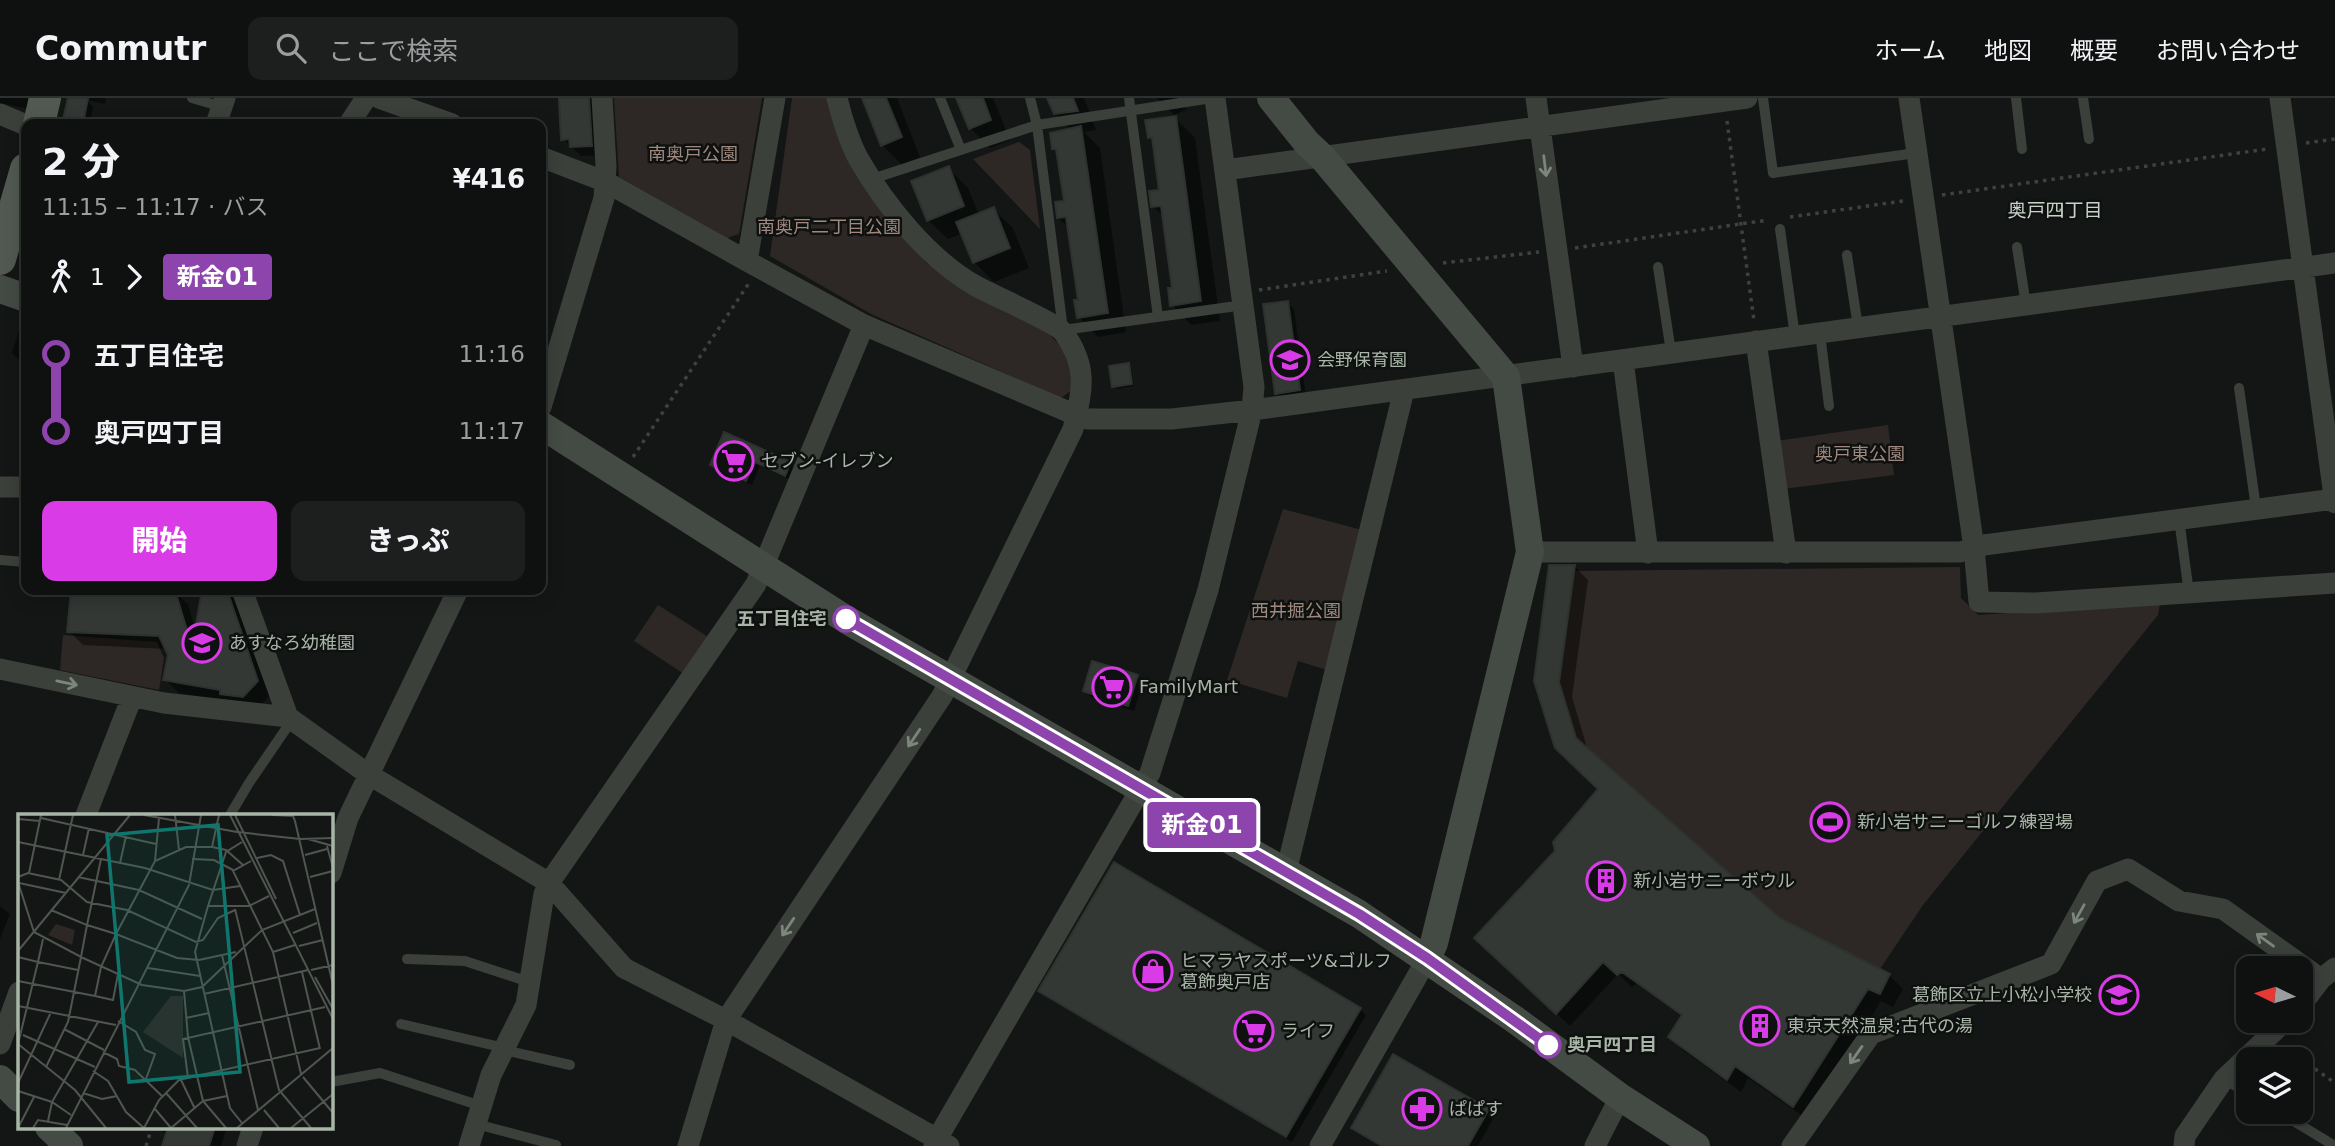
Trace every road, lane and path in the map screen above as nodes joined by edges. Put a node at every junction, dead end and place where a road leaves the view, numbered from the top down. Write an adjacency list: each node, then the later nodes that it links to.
1 (45, 98): 24 (main road)
2 (192, 98): 21 (lane)
3 (366, 98): 25 (street)
4 (379, 98): 26 (street)
5 (602, 98): 38 (street)
6 (775, 98): 45 (street)
7 (837, 98): 37 (street)
8 (940, 98): 32 (lane)
9 (1030, 98): 28 (lane)
10 (1129, 98): 22 (lane)
11 (1214, 98): 22 (lane); 36 (street)
12 (1271, 98): 34 (street)
13 (1536, 98): 29 (street)
14 (1747, 98): 20 (street)
15 (1763, 98): 33 (lane)
16 (1909, 98): 33 (street)
17 (2016, 98): 31 (lane)
18 (2083, 98): 30 (lane)
19 (2280, 98): 47 (street)
20 (1724, 101): 29 (street); 59 (path)
21 (221, 110)
22 (1130, 111): 28 (lane); 52 (lane)
23 (0, 114): 27 (street)
24 (40, 119)
25 (352, 119)
26 (438, 119)
27 (21, 123)
28 (1037, 125): 32 (lane); 56 (lane)
29 (1540, 127): 34 (street); 62 (street, one-way to 62)
30 (2089, 139)
31 (2022, 149)
32 (961, 150): 37 (lane)
33 (1916, 153): 53 (street)
34 (1323, 158): 36 (street); 63 (street)
35 (546, 159): 38 (street)
36 (1225, 170): 50 (street)
37 (872, 179): 56 (street)
38 (606, 182): 45 (street); 65 (street)
39 (21, 186): 43 (main road)
40 (1780, 229): 58 (lane)
41 (2017, 247): 51 (lane)
42 (1847, 255): 55 (lane)
43 (0, 258)
44 (2335, 263): 47 (street)
45 (753, 264): 54 (street); 71 (path)
46 (1658, 267): 60 (lane)
47 (2303, 267): 51 (street); 74 (street)
48 (0, 289): 49 (street)
49 (21, 296)
50 (1244, 305): 52 (lane); 68 (street)
51 (2026, 305): 53 (street)
52 (1158, 317): 56 (lane)
53 (1940, 317): 55 (street); 77 (street)
54 (864, 325): 69 (street); 83 (street)
55 (1858, 327): 57 (street)
56 (1063, 330): 69 (street)
57 (1820, 333): 58 (street); 67 (lane)
58 (1795, 336): 59 (street)
59 (1756, 341): 60 (street); 80 (street)
60 (1671, 352): 61 (street)
61 (1623, 360): 62 (street); 79 (street)
62 (1573, 367): 63 (street)
63 (1506, 377): 66 (street); 78 (street)
64 (2239, 388): 75 (lane)
65 (546, 390)
66 (1404, 390): 68 (street); 97 (street)
67 (1829, 406)
68 (1252, 410): 69 (street); 93 (street)
69 (1076, 415): 89 (street)
70 (546, 428): 71 (street)
71 (620, 476): 83 (street)
72 (0, 487): 73 (street)
73 (21, 487)
74 (2335, 500): 75 (street)
75 (2256, 508): 76 (street)
76 (2179, 519): 77 (street); 85 (lane)
77 (1974, 548): 80 (street); 85 (street)
78 (1530, 552): 79 (street); 99 (street)
79 (1648, 553): 80 (street)
80 (1786, 553)
81 (0, 560): 82 (lane)
82 (21, 562)
83 (764, 568): 89 (street); 98 (street)
84 (2335, 583): 85 (street)
85 (2189, 593)
86 (244, 595): 91 (street)
87 (456, 595): 92 (street)
88 (0, 669): 90 (street, one-way to 90)
89 (950, 680): 93 (street); 105 (street, one-way to 105)
90 (131, 697): 91 (street); 94 (street)
91 (290, 718): 92 (street); 95 (lane)
92 (368, 774): 96 (street); 98 (street)
93 (1141, 789): 97 (street); 124 (street)
94 (86, 814)
95 (231, 814)
96 (332, 870)
97 (1286, 872): 99 (street)
98 (550, 883): 102 (street); 105 (street)
99 (1427, 958): 118 (street); 131 (street)
100 (407, 959): 102 (lane)
101 (2328, 974): 103 (street); 134 (street, one-way to 134)
102 (529, 982): 109 (street)
103 (2314, 990)
104 (18, 995): 108 (street)
105 (726, 1020): 124 (street); 130 (street)
106 (401, 1024): 109 (lane)
107 (2272, 1033): 113 (street)
108 (0, 1044)
109 (504, 1049): 110 (lane); 119 (street)
110 (570, 1065)
111 (2313, 1067): 115 (path)
112 (0, 1079): 117 (street)
113 (2224, 1079): 116 (lane); 135 (street)
114 (332, 1082): 119 (lane)
115 (2335, 1083)
116 (2236, 1086)
117 (18, 1097)
118 (1620, 1097): 132 (street); 133 (street)
119 (478, 1115): 125 (lane); 129 (street)
120 (2299, 1124): 136 (lane)
121 (50, 1128): 126 (street)
122 (152, 1128): 127 (path)
123 (253, 1128): 128 (street)
124 (940, 1144)
125 (551, 1145)
126 (69, 1146)
127 (146, 1146)
128 (247, 1146)
129 (469, 1146)
130 (688, 1146)
131 (1320, 1146)
132 (1595, 1146)
133 (1696, 1146)
134 (1792, 1146)
135 (2184, 1146)
136 (2335, 1146)

